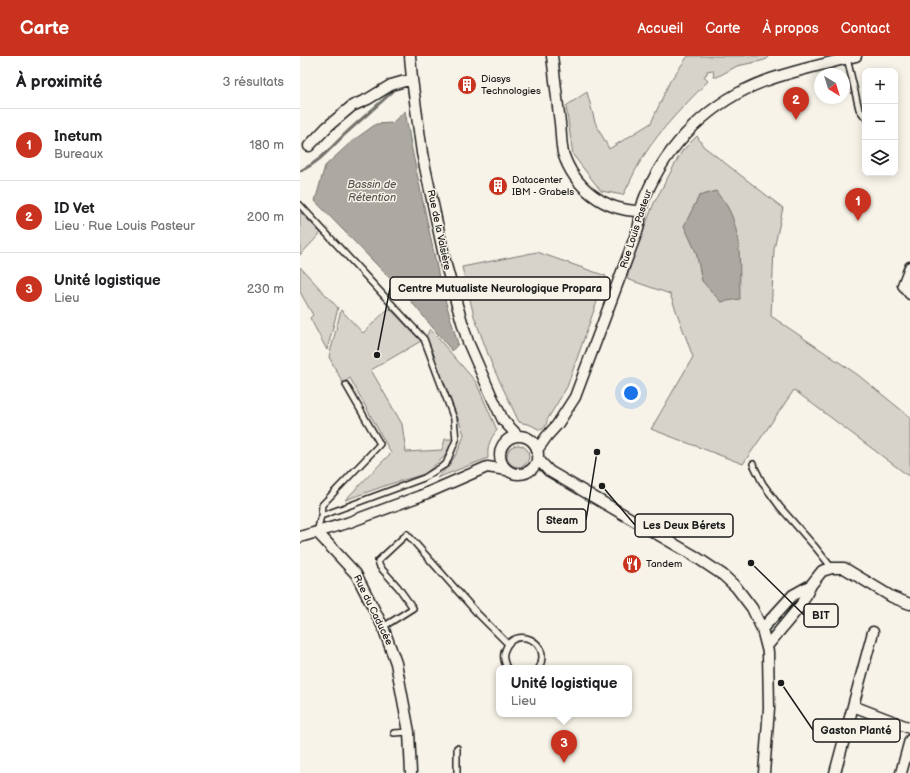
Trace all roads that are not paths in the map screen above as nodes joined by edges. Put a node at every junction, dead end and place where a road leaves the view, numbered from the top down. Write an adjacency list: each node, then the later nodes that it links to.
1 (410, 56): 4 (street, Rue de la Valsière)
2 (552, 56): 8 (street)
3 (852, 57): 5 (lane); 8 (street, Rue Louis Pasteur)
4 (412, 79): 6 (street); 12 (street, Rue de la Valsière)
5 (862, 113)
6 (309, 146)
7 (300, 205): 22 (lane)
8 (640, 211): 14 (street, Rue Louis Pasteur)
9 (910, 267): 10 (street)
10 (910, 294)
11 (346, 385): 22 (lane)
12 (503, 420): 13 (street, Rue de la Valsière); 15 (street, Rue de la Valsière)
13 (521, 436): 14 (street); 15 (street); 16 (street)
14 (547, 436): 16 (street, Rue Louis Pasteur)
15 (502, 447): 18 (street); 19 (street)
16 (537, 454): 20 (street); 21 (street)
17 (753, 464): 25 (lane)
18 (487, 467): 19 (street); 23 (street)
19 (507, 470): 20 (street)
20 (528, 471): 21 (street)
21 (549, 471): 29 (street)
22 (321, 516): 23 (lane)
23 (317, 532): 24 (street); 28 (street, Rue du Caducée)
24 (300, 537)
25 (832, 568): 26 (street); 27 (street)
26 (811, 586): 29 (street); 32 (street)
27 (910, 604)
28 (383, 627): 31 (lane); 37 (street, Rue du Caducée)
29 (762, 629): 32 (street)
30 (873, 632): 35 (street)
31 (508, 644): 33 (lane); 34 (lane)
32 (767, 646): 43 (street)
33 (506, 665)
34 (540, 665)
35 (853, 706): 36 (street); 44 (street)
36 (910, 728)
37 (408, 732): 38 (lane); 41 (street, Rue du Caducée)
38 (394, 733)
39 (910, 740): 45 (street)
40 (457, 748): 42 (lane)
41 (411, 773)
42 (457, 773)
43 (764, 773)
44 (835, 773)
45 (901, 773)

